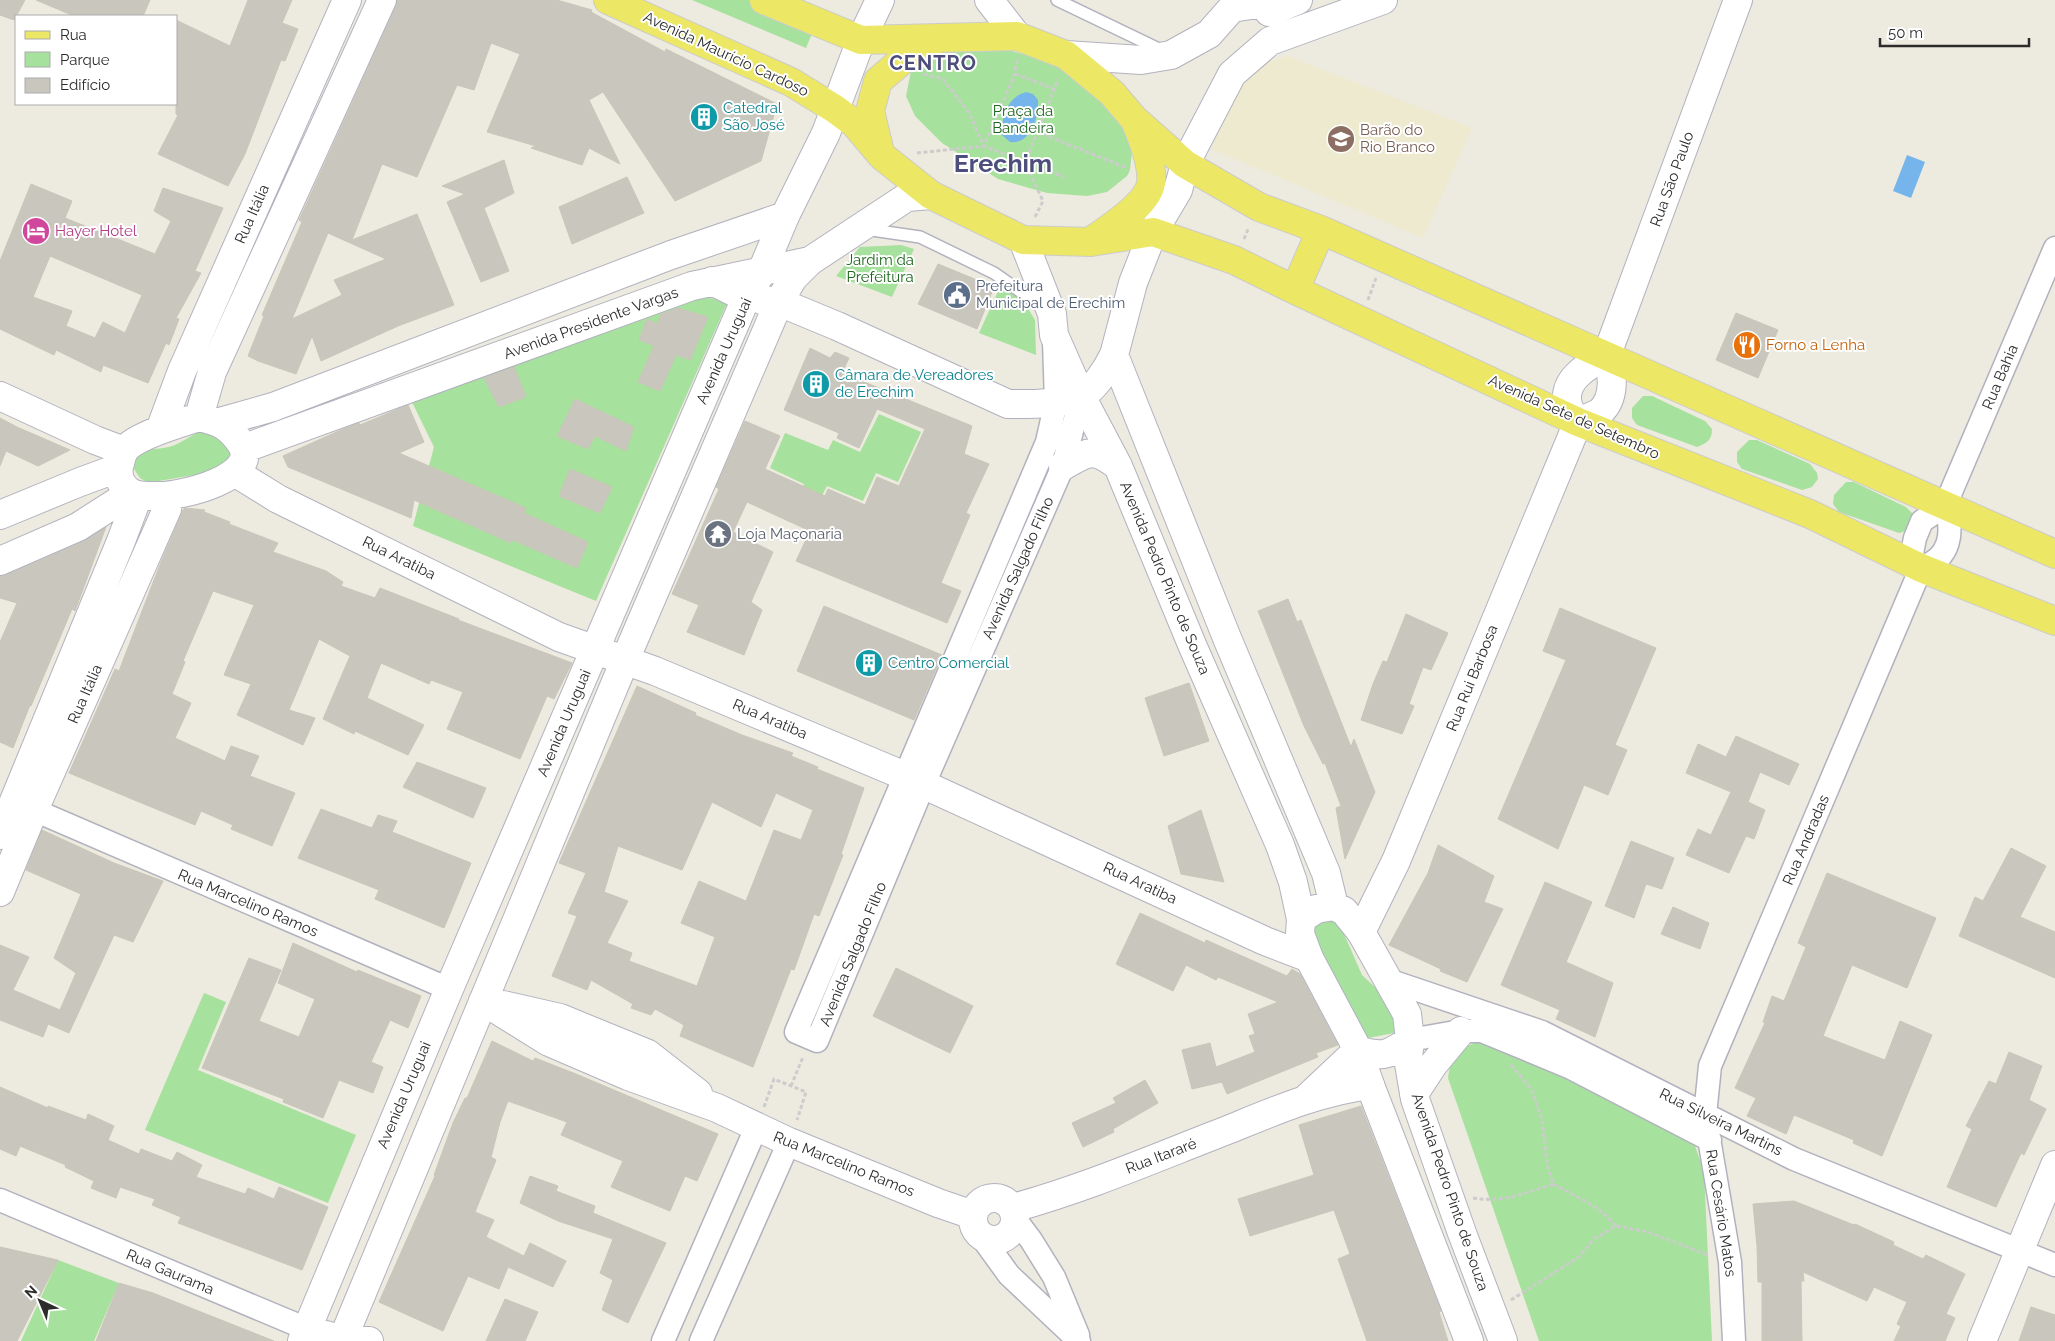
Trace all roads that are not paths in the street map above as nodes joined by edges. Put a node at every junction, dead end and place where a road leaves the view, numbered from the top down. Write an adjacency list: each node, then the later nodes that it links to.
1 (347, 0): 43 (main road, Rua Itália)
2 (382, 0): 41 (main road, Rua Itália)
3 (764, 0): 14 (main road)
4 (880, 0): 14 (main road, Avenida Uruguai)
5 (989, 0): 12 (main road)
6 (1057, 0): 16 (lane)
7 (1298, 0): 11 (main road)
8 (1383, 0): 15 (main road)
9 (1738, 0): 38 (main road, Rua São Paulo)
10 (619, 2): 18 (main road, Avenida Maurício Cardoso)
11 (1250, 5): 15 (main road); 16 (main road)
12 (1017, 36): 13 (main road); 17 (main road)
13 (938, 38): 14 (main road); 20 (main road)
14 (861, 40): 18 (main road, Avenida Uruguai)
15 (1270, 41): 21 (main road)
16 (1171, 55): 17 (main road)
17 (1066, 56): 19 (main road)
18 (836, 109): 20 (main road, Avenida Maurício Cardoso); 23 (main road, Avenida Uruguai)
19 (1134, 119): 21 (main road); 28 (main road)
20 (882, 156): 22 (main road)
21 (1185, 164): 25 (main road); 26 (main road)
22 (931, 195): 24 (main road, Avenida Presidente Vargas); 27 (main road)
23 (786, 216): 31 (main road, Avenida Uruguai); 41 (main road)
24 (858, 228): 30 (main road, Avenida Presidente Vargas); 36 (lane)
25 (1321, 230): 33 (main road); 38 (main road)
26 (1153, 232): 28 (main road, Avenida Sete de Setembro); 33 (main road, Avenida Sete de Setembro); 37 (main road)
27 (1023, 240): 28 (main road); 36 (main road, Avenida Pedro Pinto de Souza)
28 (1091, 242)
29 (2055, 248): 50 (street, Rua Bahia)
30 (810, 260): 31 (main road, Avenida Presidente Vargas); 35 (main road, Avenida Uruguai)
31 (762, 271): 32 (main road, Avenida Presidente Vargas); 34 (main road, Avenida Uruguai)
32 (712, 281): 34 (main road); 45 (main road, Avenida Presidente Vargas)
33 (1294, 290): 42 (main road, Avenida Sete de Setembro)
34 (746, 298): 35 (main road); 58 (main road, Avenida Uruguai)
35 (779, 302): 40 (main road); 59 (main road, Avenida Uruguai)
36 (1053, 325): 40 (main road, Avenida Pedro Pinto de Souza)
37 (1114, 355): 40 (main road, Avenida Salgado Filho); 56 (main road)
38 (1606, 357): 42 (main road); 42 (main road); 50 (main road)
39 (0, 396): 44 (main road)
40 (1069, 399): 46 (street, Avenida Salgado Filho); 47 (main road, Avenida Pedro Pinto de Souza); 60 (street, Avenida Salgado Filho)
41 (210, 420): 43 (main road); 45 (main road)
42 (1578, 422): 54 (main road, Avenida Sete de Setembro); 66 (main road, Rua Rui Barbosa)
43 (160, 430): 44 (main road)
44 (121, 460): 48 (main road); 51 (main road)
45 (240, 461): 49 (main road, Avenida Presidente Vargas); 58 (main road, Rua Aratiba)
46 (1063, 466): 47 (main road); 60 (street, Avenida Salgado Filho)
47 (1118, 466): 57 (main road, Avenida Pedro Pinto de Souza)
48 (134, 495): 49 (main road, Avenida Presidente Vargas); 53 (main road); 61 (main road, Rua Itália)
49 (168, 496): 61 (main road, Rua Itália)
50 (1944, 506): 52 (main road); 54 (street); 54 (street)
51 (0, 515)
52 (2055, 554)
53 (0, 562)
54 (1921, 568): 55 (main road, Avenida Sete de Setembro); 77 (street, Rua Andradas)
55 (2055, 621)
56 (1227, 638): 57 (main road); 64 (main road)
57 (1193, 647): 65 (main road, Avenida Pedro Pinto de Souza)
58 (595, 649): 59 (main road, Rua Aratiba); 69 (main road, Avenida Uruguai)
59 (626, 660): 60 (main road, Rua Aratiba); 70 (main road, Avenida Uruguai)
60 (914, 780): 60 (street, Avenida Salgado Filho); 67 (main road, Rua Aratiba)
61 (12, 802): 62 (main road, Rua Itália); 63 (main road, Rua Itália); 69 (street, Rua Marcelino Ramos)
62 (0, 835)
63 (0, 892)
64 (1334, 906): 65 (main road); 66 (main road, Avenida Pedro Pinto de Souza)
65 (1301, 919): 67 (main road, Avenida Pedro Pinto de Souza)
66 (1361, 932): 68 (main road, Avenida Pedro Pinto de Souza)
67 (1309, 958): 73 (main road, Avenida Pedro Pinto de Souza)
68 (1388, 980): 72 (main road, Avenida Pedro Pinto de Souza); 77 (street, Rua Silveira Martins)
69 (448, 990): 70 (main road, Rua Marcelino Ramos); 89 (main road, Avenida Uruguai)
70 (483, 1001): 78 (main road, Rua Marcelino Ramos); 90 (main road, Avenida Uruguai)
71 (1462, 1031): 72 (street, Rua Silveira Martins); 75 (main road); 79 (street, Rua Silveira Martins)
72 (1410, 1040): 73 (main road); 75 (main road, Avenida Pedro Pinto de Souza)
73 (1358, 1050): 74 (main road, Avenida Pedro Pinto de Souza); 76 (main road, Rua Itararé)
74 (1370, 1086): 76 (main road, Rua Itararé); 86 (main road, Avenida Pedro Pinto de Souza)
75 (1414, 1094): 85 (main road, Avenida Pedro Pinto de Souza)
76 (1307, 1098): 83 (main road, Rua Itararé)
77 (1705, 1115): 79 (street, Rua Cesário Matos); 87 (street, Rua Silveira Martins)
78 (756, 1128): 80 (main road, Rua Marcelino Ramos); 92 (street)
79 (1710, 1140): 97 (street, Rua Cesário Matos)
80 (789, 1142): 84 (main road, Rua Marcelino Ramos); 93 (street)
81 (2055, 1165): 87 (main road)
82 (0, 1200): 89 (street, Rua Gaurama)
83 (1015, 1214): 84 (main road); 84 (main road); 94 (street)
84 (977, 1225): 94 (street)
85 (1462, 1234): 86 (main road); 96 (main road, Avenida Pedro Pinto de Souza)
86 (1430, 1242): 95 (main road, Avenida Pedro Pinto de Souza)
87 (2019, 1249): 88 (street, Rua Silveira Martins); 98 (main road)
88 (2055, 1265)
89 (304, 1335): 90 (main road, Rua Gaurama)
90 (342, 1341): 91 (main road, Rua Gaurama)
91 (369, 1341)
92 (663, 1341)
93 (701, 1341)
94 (1079, 1341)
95 (1469, 1341)
96 (1503, 1341)
97 (1734, 1341)
98 (1982, 1341)

